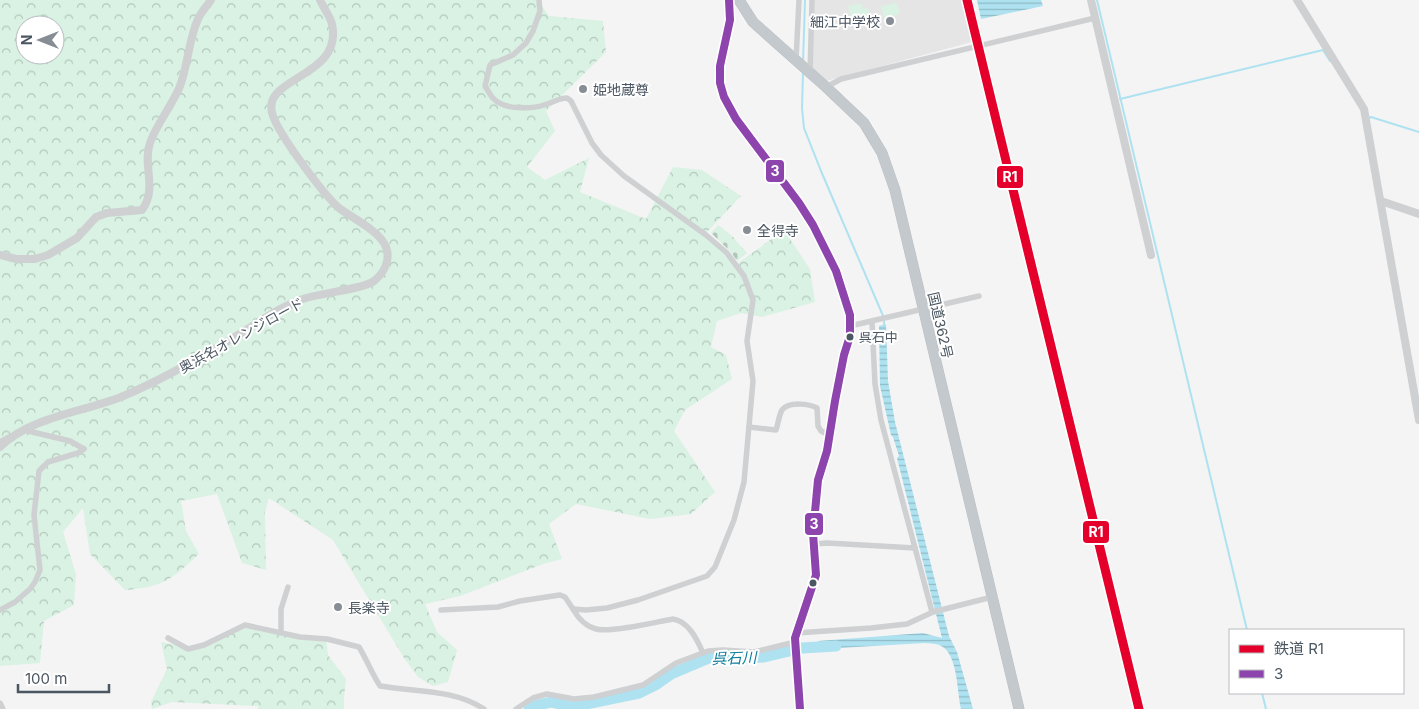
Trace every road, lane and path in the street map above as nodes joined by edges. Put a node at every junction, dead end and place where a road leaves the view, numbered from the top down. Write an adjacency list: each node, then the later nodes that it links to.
1 (211, 0): 16 (street)
2 (320, 0): 24 (street, 奥浜名オレンジロード)
3 (539, 0): 23 (street)
4 (729, 0): 21 (street)
5 (739, 0): 11 (highway, 国道362号)
6 (799, 0): 11 (street)
7 (812, 0): 12 (street)
8 (1091, 0): 10 (street)
9 (1297, 0): 14 (street)
10 (1095, 18): 13 (street); 17 (street)
11 (796, 61): 12 (highway, 国道362号)
12 (810, 74): 13 (highway, 国道362号)
13 (826, 87): 19 (highway, 国道362号)
14 (1382, 201): 15 (street); 22 (street)
15 (1419, 214)
16 (0, 255)
17 (1151, 255)
18 (979, 296): 19 (street)
19 (924, 310): 20 (street); 31 (highway, 国道362号)
20 (873, 322): 21 (street); 29 (street)
21 (850, 326): 25 (street)
22 (1419, 420)
23 (749, 427): 25 (street); 32 (street)
24 (26, 429): 26 (street); 27 (street, 奥浜名オレンジロード); 33 (street)
25 (829, 435): 28 (street)
26 (0, 442)
27 (0, 447)
28 (815, 544): 29 (street); 37 (street)
29 (915, 548): 35 (street)
30 (288, 587): 36 (street)
31 (992, 597): 35 (street); 46 (highway, 国道362号)
32 (573, 609): 34 (street); 40 (street)
33 (0, 610)
34 (442, 610)
35 (932, 612): 37 (street)
36 (281, 632): 38 (street); 43 (street)
37 (796, 634): 39 (street)
38 (168, 638)
39 (795, 644): 40 (street); 45 (street)
40 (703, 653): 44 (street)
41 (0, 703): 42 (street)
42 (3, 709)
43 (484, 709)
44 (516, 709)
45 (800, 709)
46 (1019, 709)

